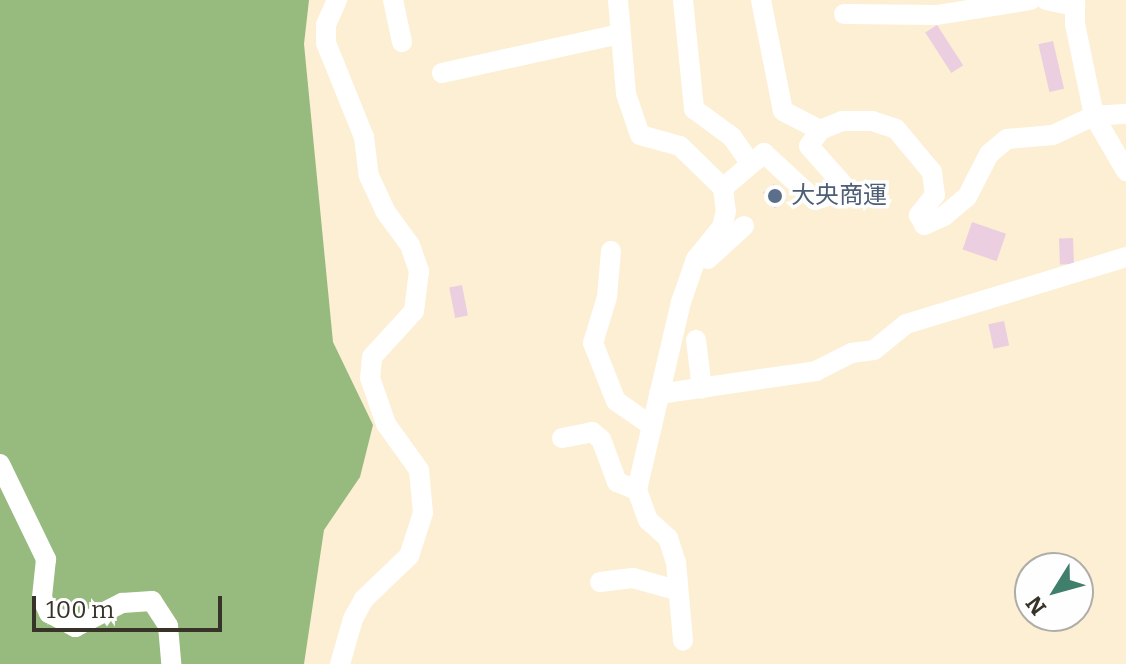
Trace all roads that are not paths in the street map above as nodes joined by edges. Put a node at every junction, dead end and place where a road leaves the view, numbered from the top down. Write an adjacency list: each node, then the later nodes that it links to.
1 (337, 0): 34 (street)
2 (393, 0): 11 (street)
3 (618, 0): 10 (street)
4 (683, 0): 16 (street)
5 (761, 0): 15 (street)
6 (1031, 0): 9 (street)
7 (1046, 0): 8 (street)
8 (1075, 3): 14 (street)
9 (844, 14)
10 (620, 34): 12 (street); 18 (street)
11 (402, 42)
12 (442, 73)
13 (1126, 114): 14 (street)
14 (1094, 116): 15 (street); 17 (street)
15 (820, 130): 16 (street)
16 (750, 163): 18 (street)
17 (1126, 171)
18 (723, 188): 22 (street)
19 (744, 226): 22 (street)
20 (611, 251): 26 (street)
21 (1126, 257): 24 (street)
22 (696, 259): 25 (street)
23 (696, 340): 24 (street)
24 (702, 389): 25 (street)
25 (659, 394): 26 (street)
26 (652, 426): 29 (street)
27 (562, 438): 29 (street)
28 (0, 464): 33 (street)
29 (637, 490): 31 (street)
30 (600, 582): 31 (street)
31 (676, 590): 32 (street)
32 (683, 641)
33 (171, 664)
34 (340, 664)

